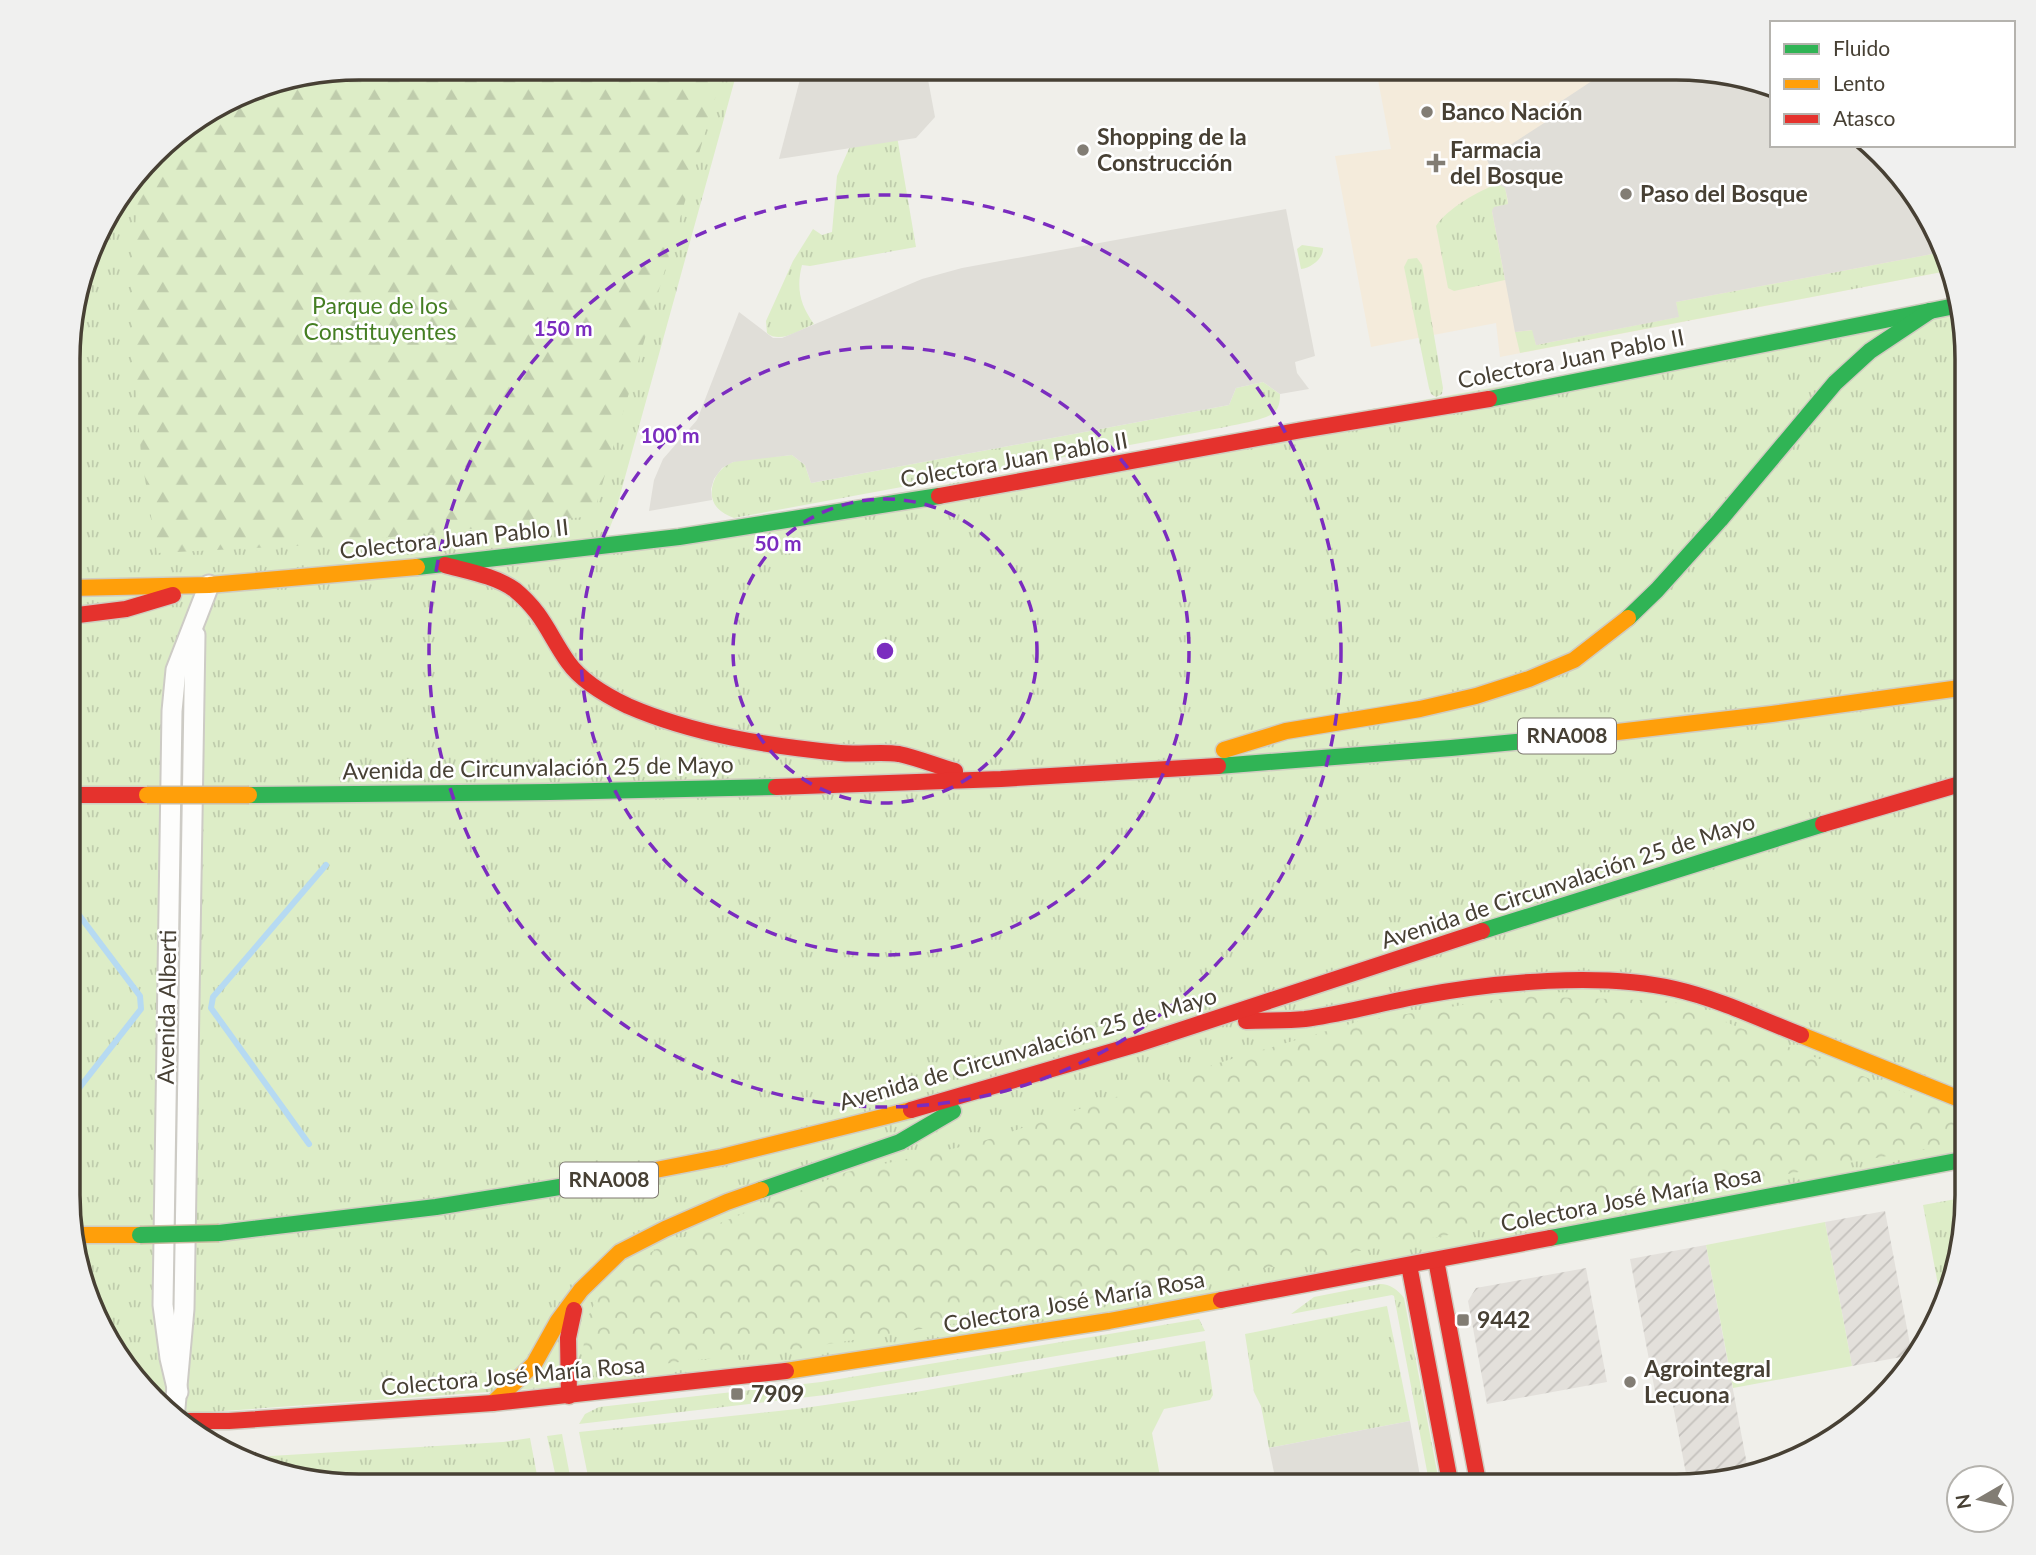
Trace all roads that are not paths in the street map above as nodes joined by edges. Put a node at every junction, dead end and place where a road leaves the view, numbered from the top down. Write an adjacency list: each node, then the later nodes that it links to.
1 (1950, 307): 2 (main road, Colectora Juan Pablo II)
2 (1930, 311): 3 (main road, Colectora Juan Pablo II); 8 (main road)
3 (445, 565): 4 (main road, Colectora Juan Pablo II); 9 (main road)
4 (209, 585): 5 (main road, Colectora Juan Pablo II); 6 (main road); 22 (street, Avenida Alberti)
5 (80, 588)
6 (80, 615)
7 (1955, 689): 8 (main road, Avenida de Circunvalación 25 de Mayo / RNA008)
8 (1164, 769): 9 (main road, Avenida de Circunvalación 25 de Mayo / RNA008)
9 (983, 779): 11 (main road, Avenida de Circunvalación 25 de Mayo / RNA008, bridge)
10 (1955, 786): 12 (main road, Avenida de Circunvalación 25 de Mayo / RNA008)
11 (80, 795)
12 (1203, 1023): 13 (main road, Avenida de Circunvalación 25 de Mayo / RNA008); 14 (main road)
13 (992, 1088): 16 (main road, Avenida de Circunvalación 25 de Mayo / RNA008, bridge); 19 (main road)
14 (1955, 1097)
15 (1955, 1161): 17 (main road, Colectora José María Rosa)
16 (84, 1235)
17 (1436, 1260): 18 (main road, Colectora José María Rosa); 25 (main road)
18 (1409, 1265): 20 (main road, Colectora José María Rosa); 24 (main road)
19 (581, 1290): 20 (main road); 21 (main road)
20 (569, 1396): 21 (main road, Colectora José María Rosa)
21 (493, 1403): 23 (main road, Colectora José María Rosa)
22 (177, 1407)
23 (194, 1420)
24 (1449, 1474)
25 (1477, 1474)

